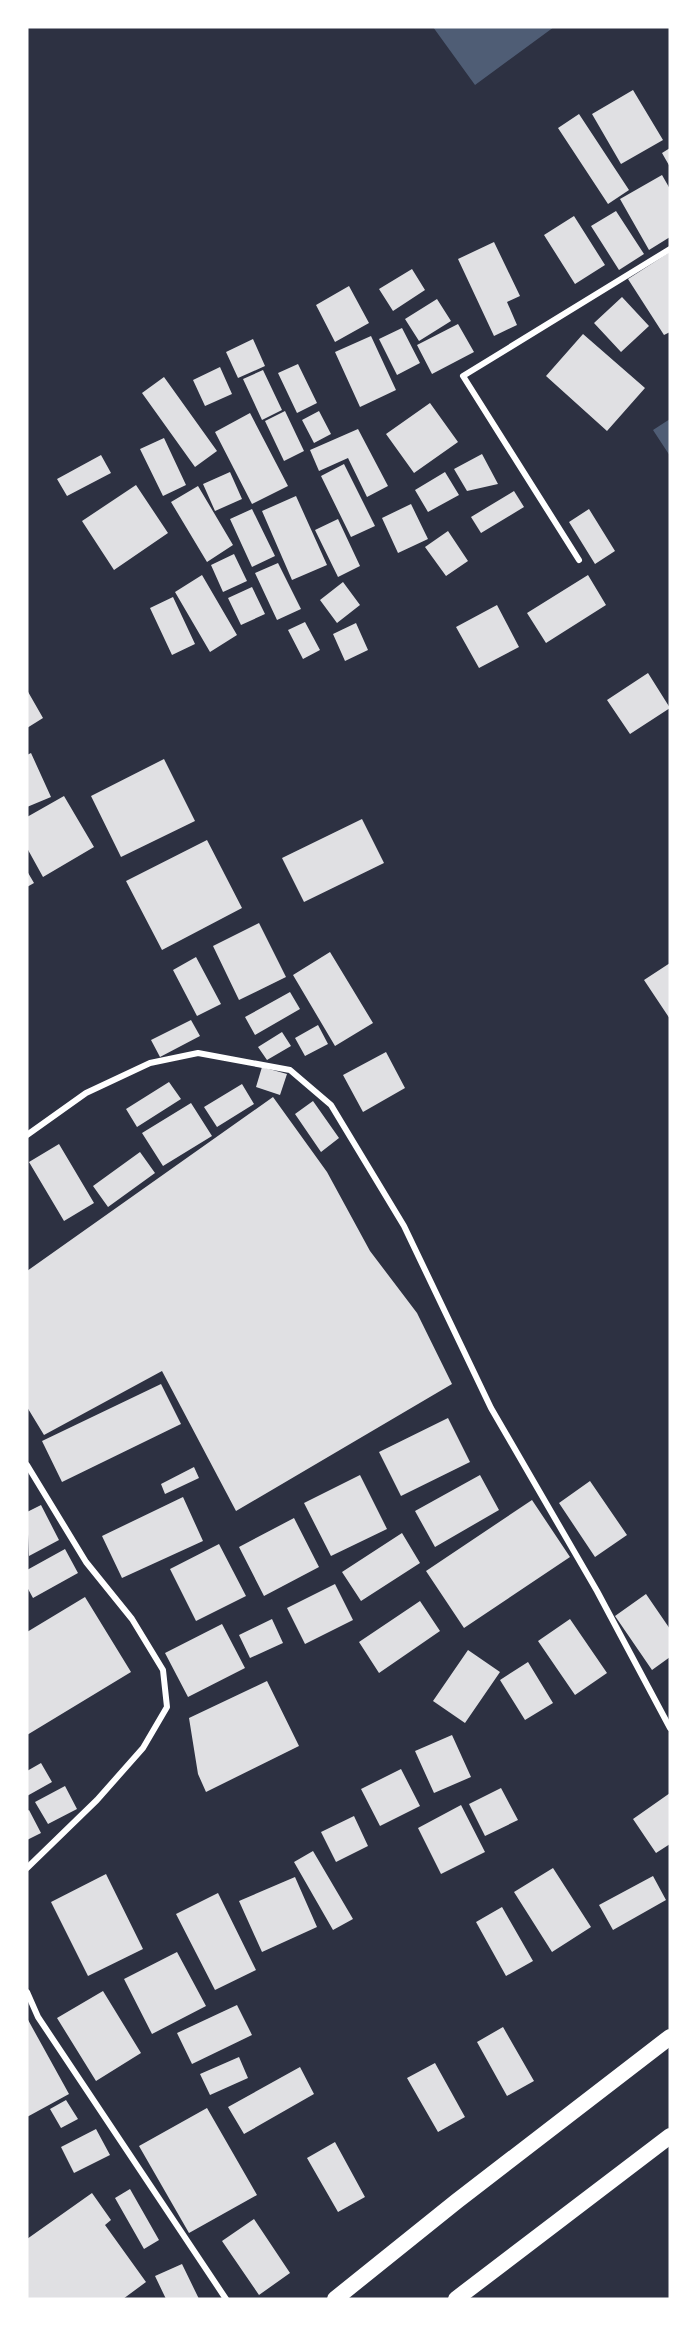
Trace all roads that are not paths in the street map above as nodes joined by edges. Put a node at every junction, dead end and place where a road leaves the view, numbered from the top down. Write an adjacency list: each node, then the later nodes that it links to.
1 (670, 249): 2 (street)
2 (579, 560)
3 (27, 1135): 5 (street)
4 (27, 1465): 6 (street)
5 (670, 1728)
6 (27, 1868)
7 (27, 1992): 10 (street)
8 (670, 2037): 11 (highway)
9 (670, 2136): 12 (highway)
10 (226, 2299)
11 (335, 2299)
12 (456, 2299)

